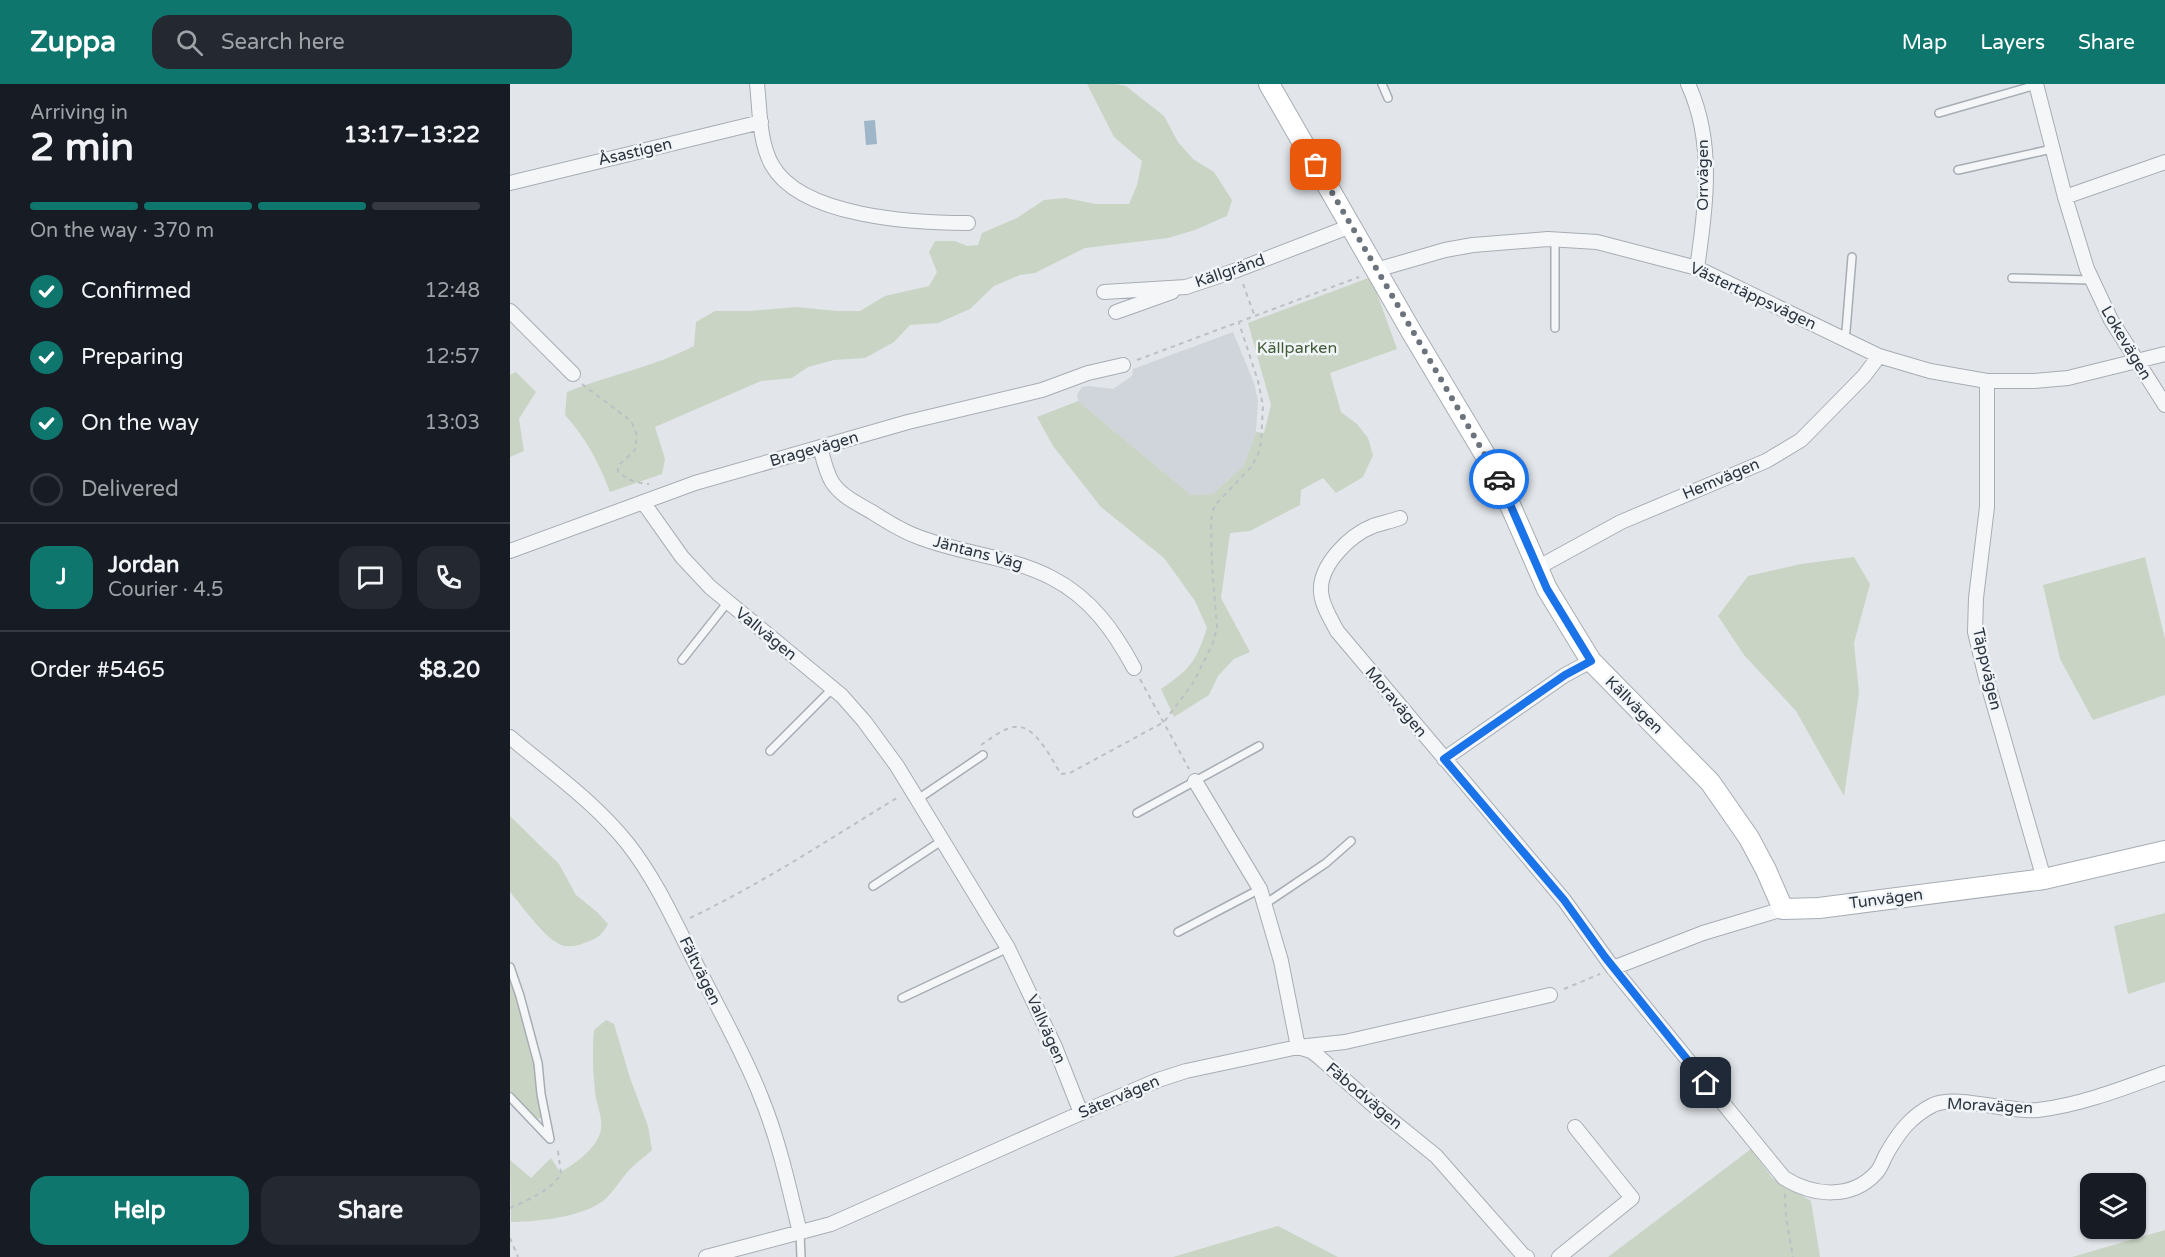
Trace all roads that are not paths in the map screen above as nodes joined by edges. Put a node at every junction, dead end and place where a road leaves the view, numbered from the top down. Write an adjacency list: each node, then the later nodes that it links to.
1 (757, 84): 8 (street)
2 (1269, 84): 15 (street, Källvägen)
3 (1382, 84): 6 (lane)
4 (1688, 84): 18 (street, Orrvägen)
5 (2036, 84): 7 (lane, Lokevägen); 9 (street, Lokevägen)
6 (1388, 98)
7 (1939, 113)
8 (760, 122): 12 (street, Åsastigen); 14 (street)
9 (2052, 149): 11 (lane); 13 (street, Lokevägen)
10 (2165, 162): 13 (street)
11 (1958, 170)
12 (510, 183)
13 (2065, 197): 21 (street, Lokevägen)
14 (968, 223)
15 (1351, 226): 19 (street, Källvägen); 22 (street, Källgränd)
16 (1556, 239): 18 (street, Västertäppsvägen); 19 (street, Västertäppsvägen); 26 (lane)
17 (1852, 257): 27 (lane)
18 (1697, 268): 27 (street, Västertäppsvägen)
19 (1376, 270): 39 (street, Källvägen)
20 (2012, 278): 21 (lane)
21 (2091, 280): 30 (street, Lokevägen)
22 (1186, 287): 23 (street, Källgränd); 25 (street)
23 (1104, 292)
24 (510, 311): 32 (street)
25 (1116, 312)
26 (1555, 328)
27 (1843, 338): 29 (street, Västertäppsvägen)
28 (2165, 354): 30 (street, Västertäppsvägen)
29 (1880, 356): 33 (street, Västertäppsvägen); 39 (street, Hemvägen)
30 (2136, 362): 33 (street, Västertäppsvägen); 34 (street, Lokevägen)
31 (1123, 365): 35 (street, Bragevägen)
32 (573, 374)
33 (1988, 381): 56 (street, Täppvägen)
34 (2165, 405)
35 (820, 447): 36 (street, Bragevägen); 43 (street, Jäntans Väg)
36 (642, 502): 38 (street, Bragevägen); 40 (street, Vallvägen)
37 (1400, 518): 49 (street, Moravägen)
38 (510, 551)
39 (1537, 568): 42 (street, Källvägen)
40 (728, 602): 41 (lane, Vallvägen); 44 (street, Vallvägen)
41 (682, 660)
42 (1591, 661): 49 (street); 60 (street, Källvägen)
43 (1134, 668)
44 (833, 688): 47 (lane); 51 (street, Vallvägen)
45 (510, 737): 72 (street, Fältvägen)
46 (1259, 746): 50 (lane)
47 (770, 751)
48 (983, 755): 51 (lane)
49 (1444, 759): 64 (street, Moravägen)
50 (1195, 781): 52 (lane); 58 (street)
51 (915, 794): 53 (street, Vallvägen)
52 (1137, 813)
53 (943, 840): 57 (lane); 62 (street, Vallvägen)
54 (1351, 841): 59 (lane)
55 (2165, 851): 56 (street, Tunvägen)
56 (2044, 879): 60 (street, Tunvägen)
57 (873, 886)
58 (1260, 889): 59 (street); 61 (lane)
59 (1265, 904): 67 (street)
60 (1783, 909): 64 (street, Tunvägen)
61 (1178, 932)
62 (1008, 948): 66 (lane); 70 (street, Vallvägen)
63 (510, 967): 69 (lane)
64 (1613, 968): 68 (street, Moravägen)
65 (1550, 995): 67 (street, Sätervägen)
66 (902, 998)
67 (1298, 1047): 70 (street, Sätervägen); 75 (street, Fäbodvägen)
68 (2165, 1073)
69 (510, 1097)
70 (1081, 1113): 72 (street, Sätervägen)
71 (1575, 1127): 76 (street)
72 (800, 1233): 73 (street, Sätervägen); 74 (lane, Fältvägen)
73 (706, 1257)
74 (801, 1257)
75 (1527, 1257)
76 (1559, 1257)

